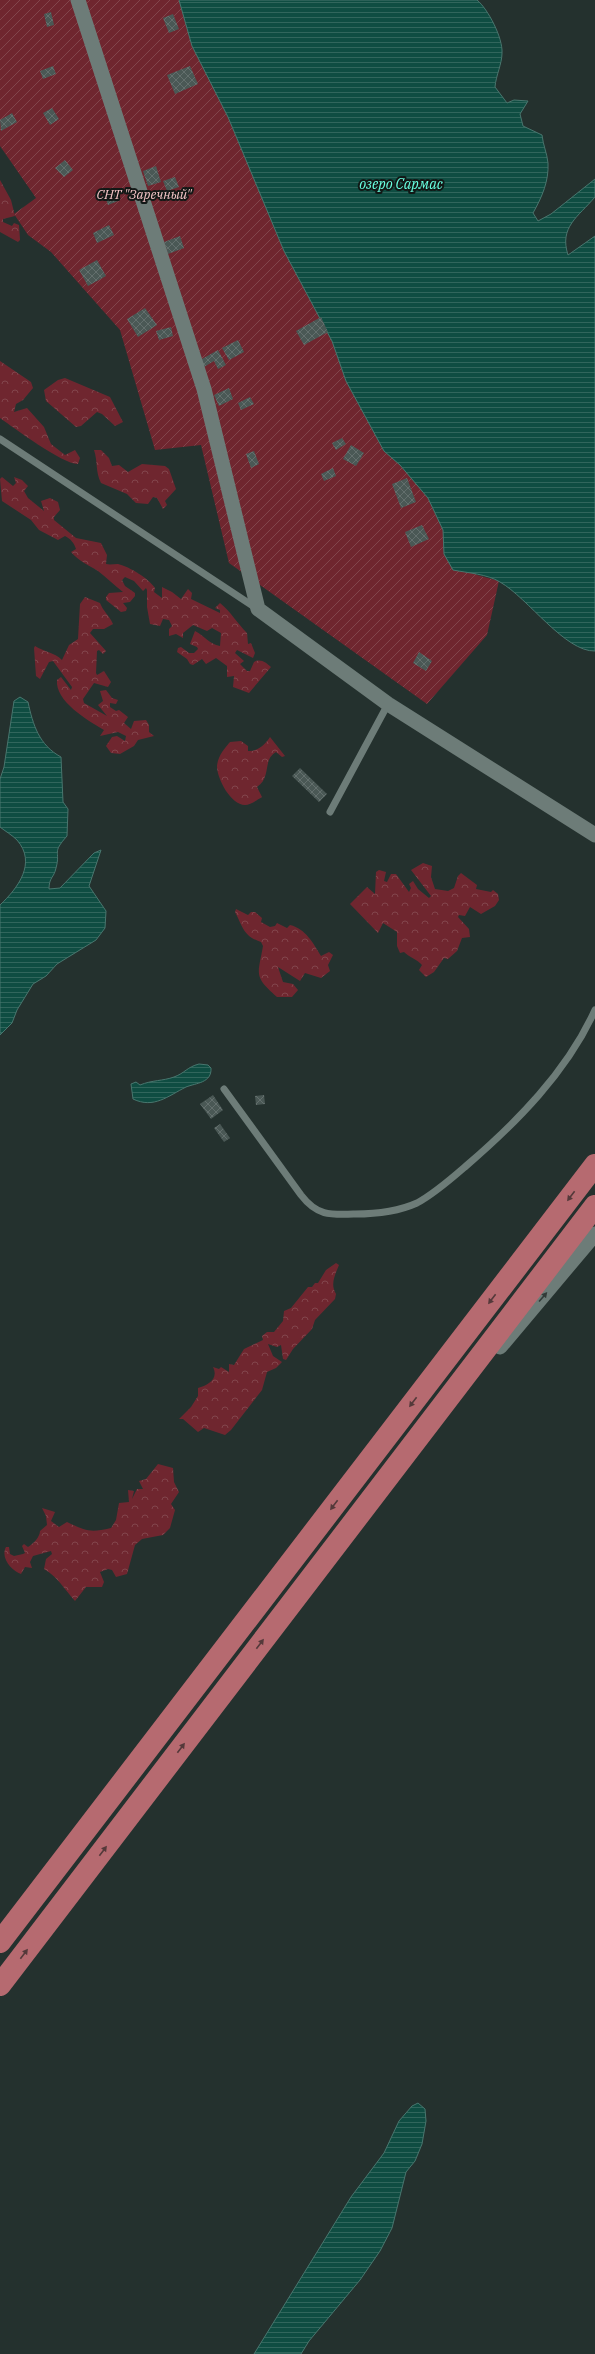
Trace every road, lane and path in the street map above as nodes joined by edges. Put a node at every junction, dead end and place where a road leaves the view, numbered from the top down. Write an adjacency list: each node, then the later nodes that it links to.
1 (78, 0): 3 (street)
2 (0, 439): 3 (lane)
3 (258, 609): 4 (street)
4 (388, 704): 5 (lane); 6 (street)
5 (330, 812)
6 (595, 835)
7 (595, 1010): 8 (lane)
8 (224, 1089)
9 (595, 1165): 13 (highway, one-way to 13)
10 (595, 1206): 12 (highway)
11 (595, 1234): 12 (street, one-way to 11)
12 (407, 1453): 14 (highway, one-way to 12)
13 (0, 1942)
14 (0, 1985)

